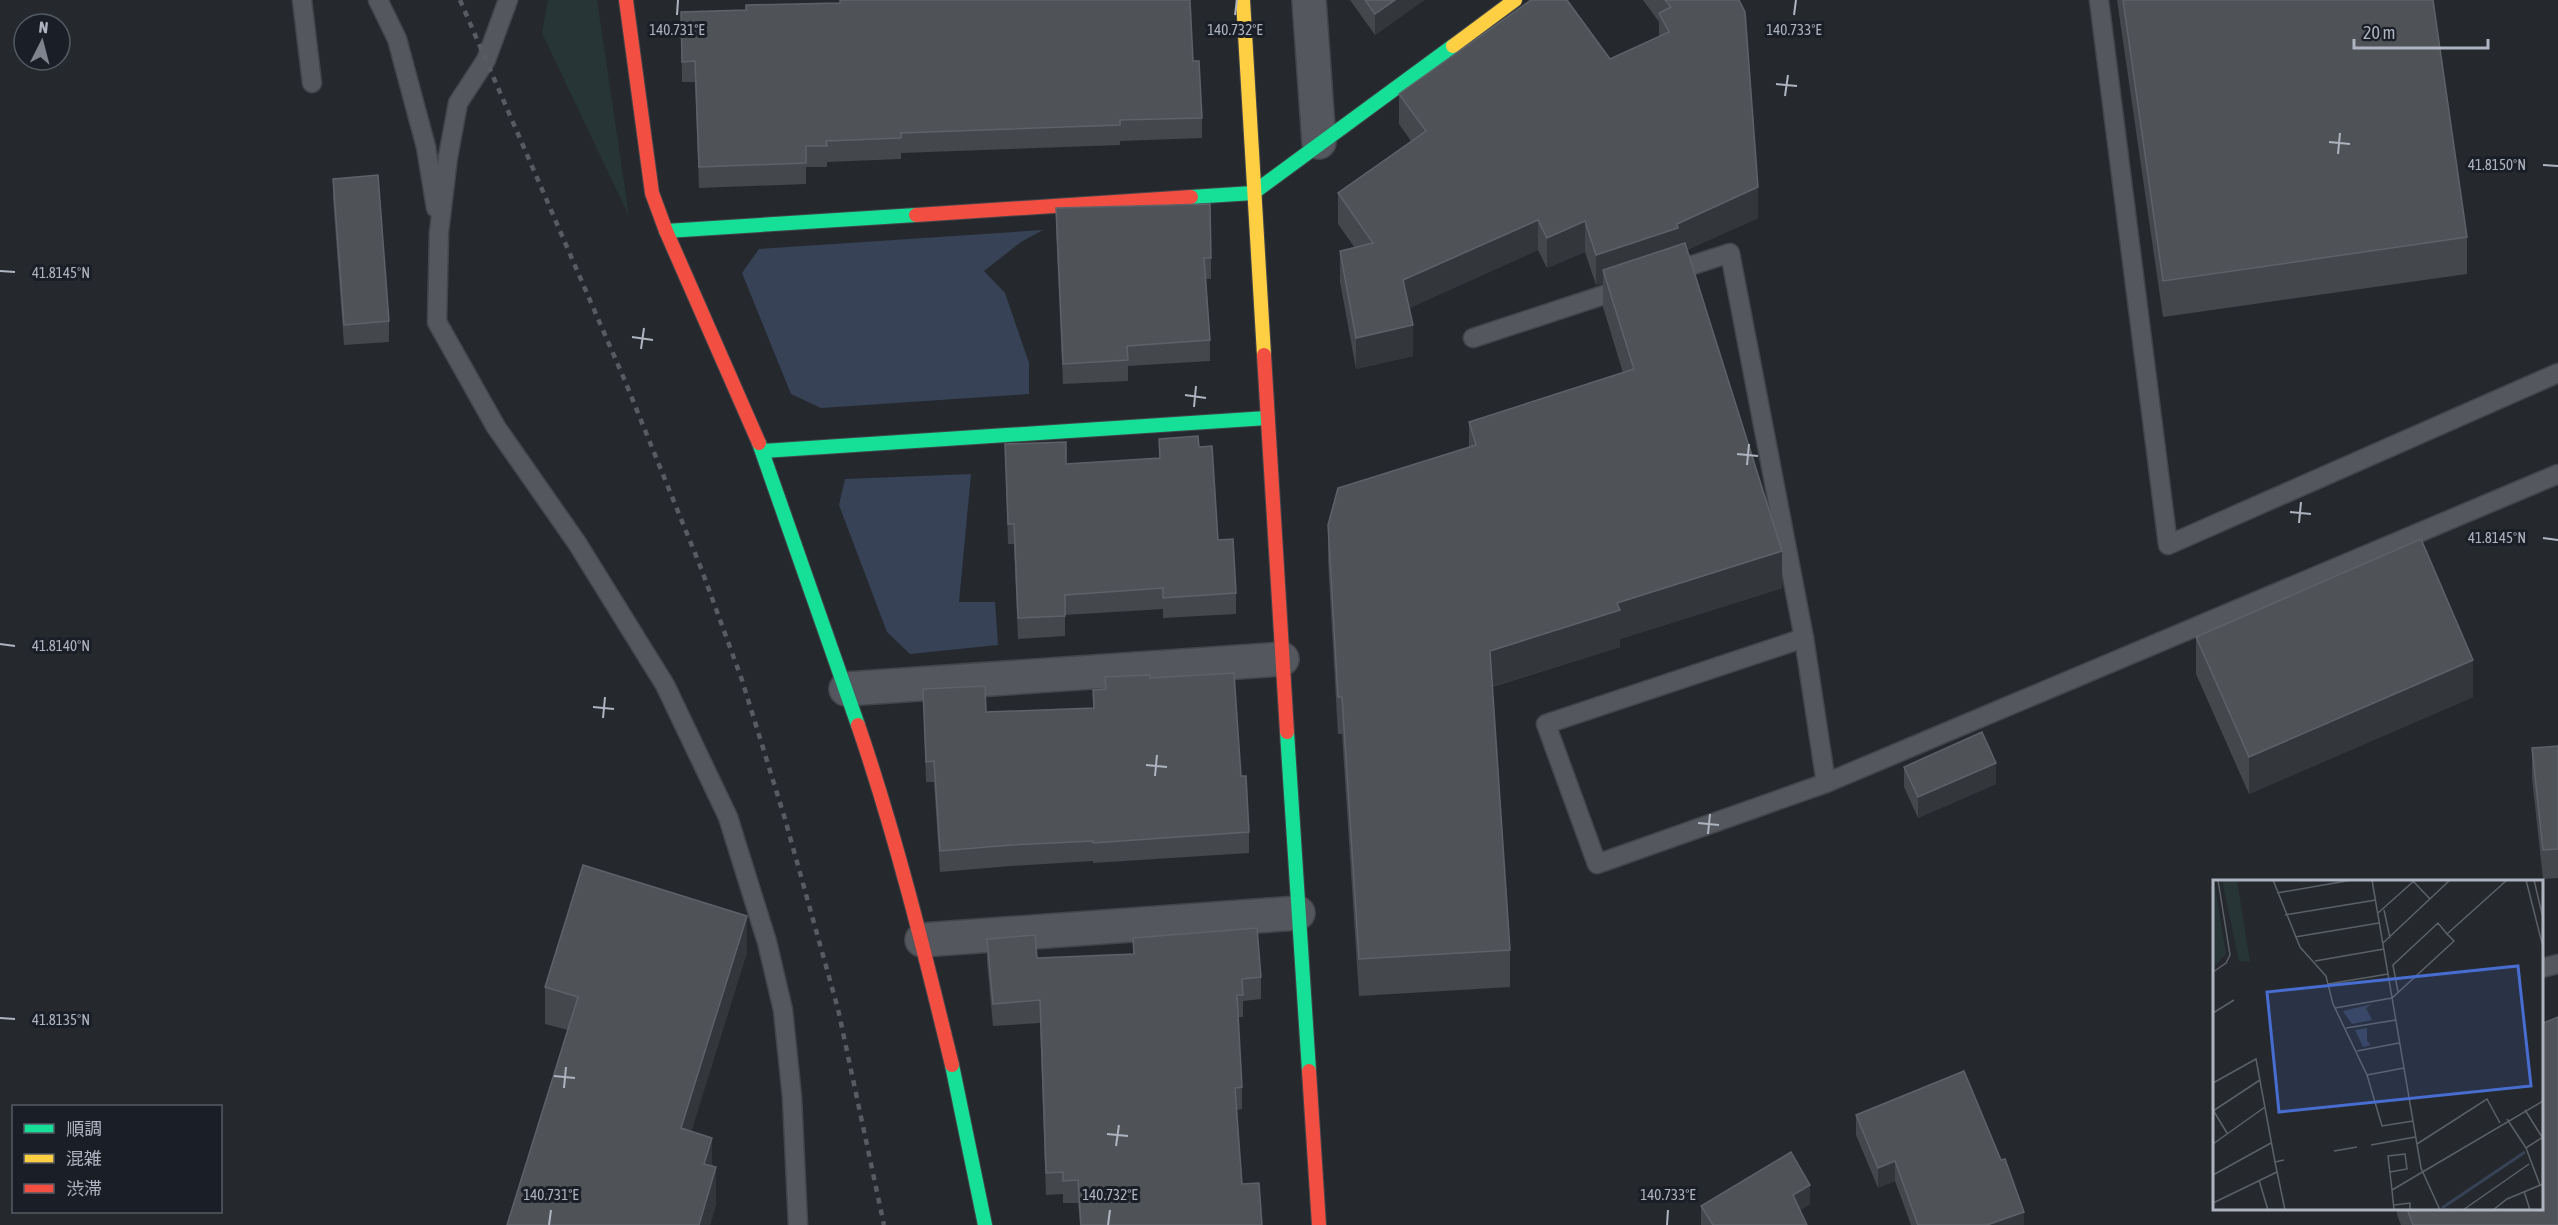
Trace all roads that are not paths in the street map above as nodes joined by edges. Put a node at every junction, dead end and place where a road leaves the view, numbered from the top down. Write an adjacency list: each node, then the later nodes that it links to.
1 (302, 0): 9 (lane)
2 (378, 0): 13 (lane)
3 (508, 0): 13 (lane)
4 (626, 0): 12 (street)
5 (1244, 0): 11 (street)
6 (1309, 0): 10 (street)
7 (1515, 0): 10 (street)
8 (2098, 0): 15 (lane)
9 (312, 83)
10 (1319, 142): 11 (street)
11 (1253, 193): 12 (street); 16 (street)
12 (666, 231): 17 (street)
13 (439, 232): 27 (lane)
14 (1473, 338): 19 (lane)
15 (2558, 373)
16 (1267, 418): 17 (street); 20 (street)
17 (762, 451): 21 (street)
18 (2558, 474): 22 (lane)
19 (1804, 638): 22 (lane); 22 (lane)
20 (1282, 659): 21 (street); 23 (street)
21 (846, 689): 24 (street)
22 (1826, 783)
23 (1298, 913): 24 (street); 29 (street)
24 (922, 940): 28 (street)
25 (2558, 964): 26 (lane)
26 (2543, 968)
27 (798, 1225)
28 (986, 1225)
29 (1319, 1225)

